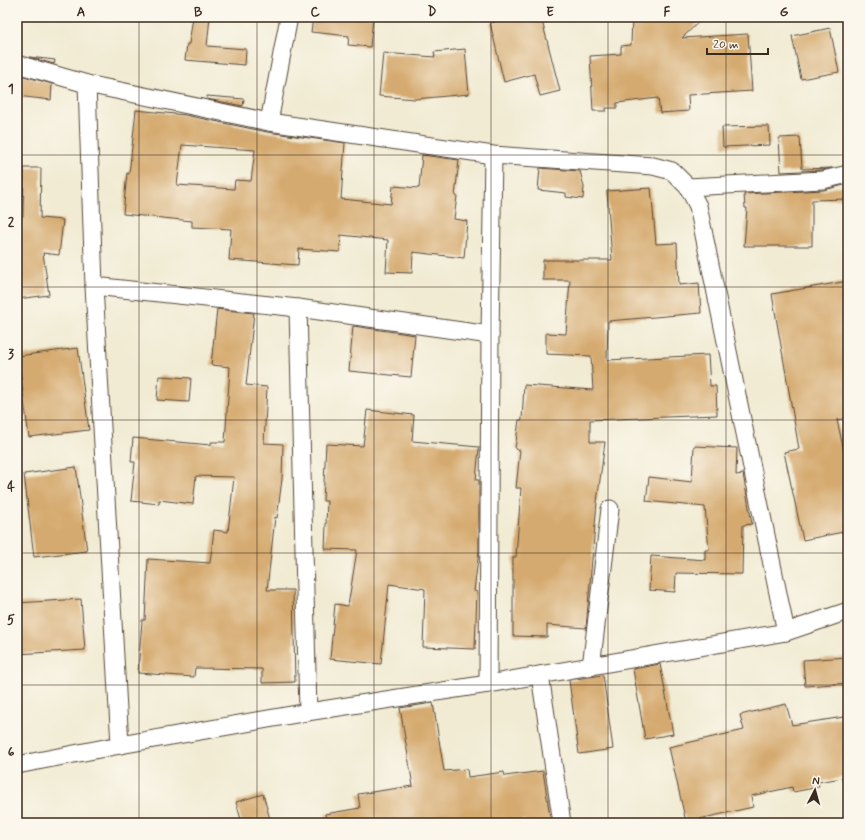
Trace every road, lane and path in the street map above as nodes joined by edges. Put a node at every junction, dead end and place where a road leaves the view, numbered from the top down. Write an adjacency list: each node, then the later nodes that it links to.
1 (289, 17): 4 (street)
2 (17, 64): 3 (street)
3 (87, 84): 4 (street); 8 (street)
4 (269, 122): 5 (street)
5 (493, 154): 7 (street); 10 (street)
6 (848, 174): 7 (street)
7 (688, 186): 13 (street)
8 (94, 286): 9 (street); 18 (street)
9 (298, 308): 10 (street); 17 (street)
10 (490, 336): 16 (street)
11 (610, 509): 14 (street)
12 (848, 611): 13 (street)
13 (786, 632): 14 (street)
14 (591, 667): 15 (street)
15 (540, 675): 16 (street); 20 (street)
16 (488, 684): 17 (street)
17 (308, 712): 18 (street)
18 (120, 745): 19 (street)
19 (17, 765)
20 (562, 823)

